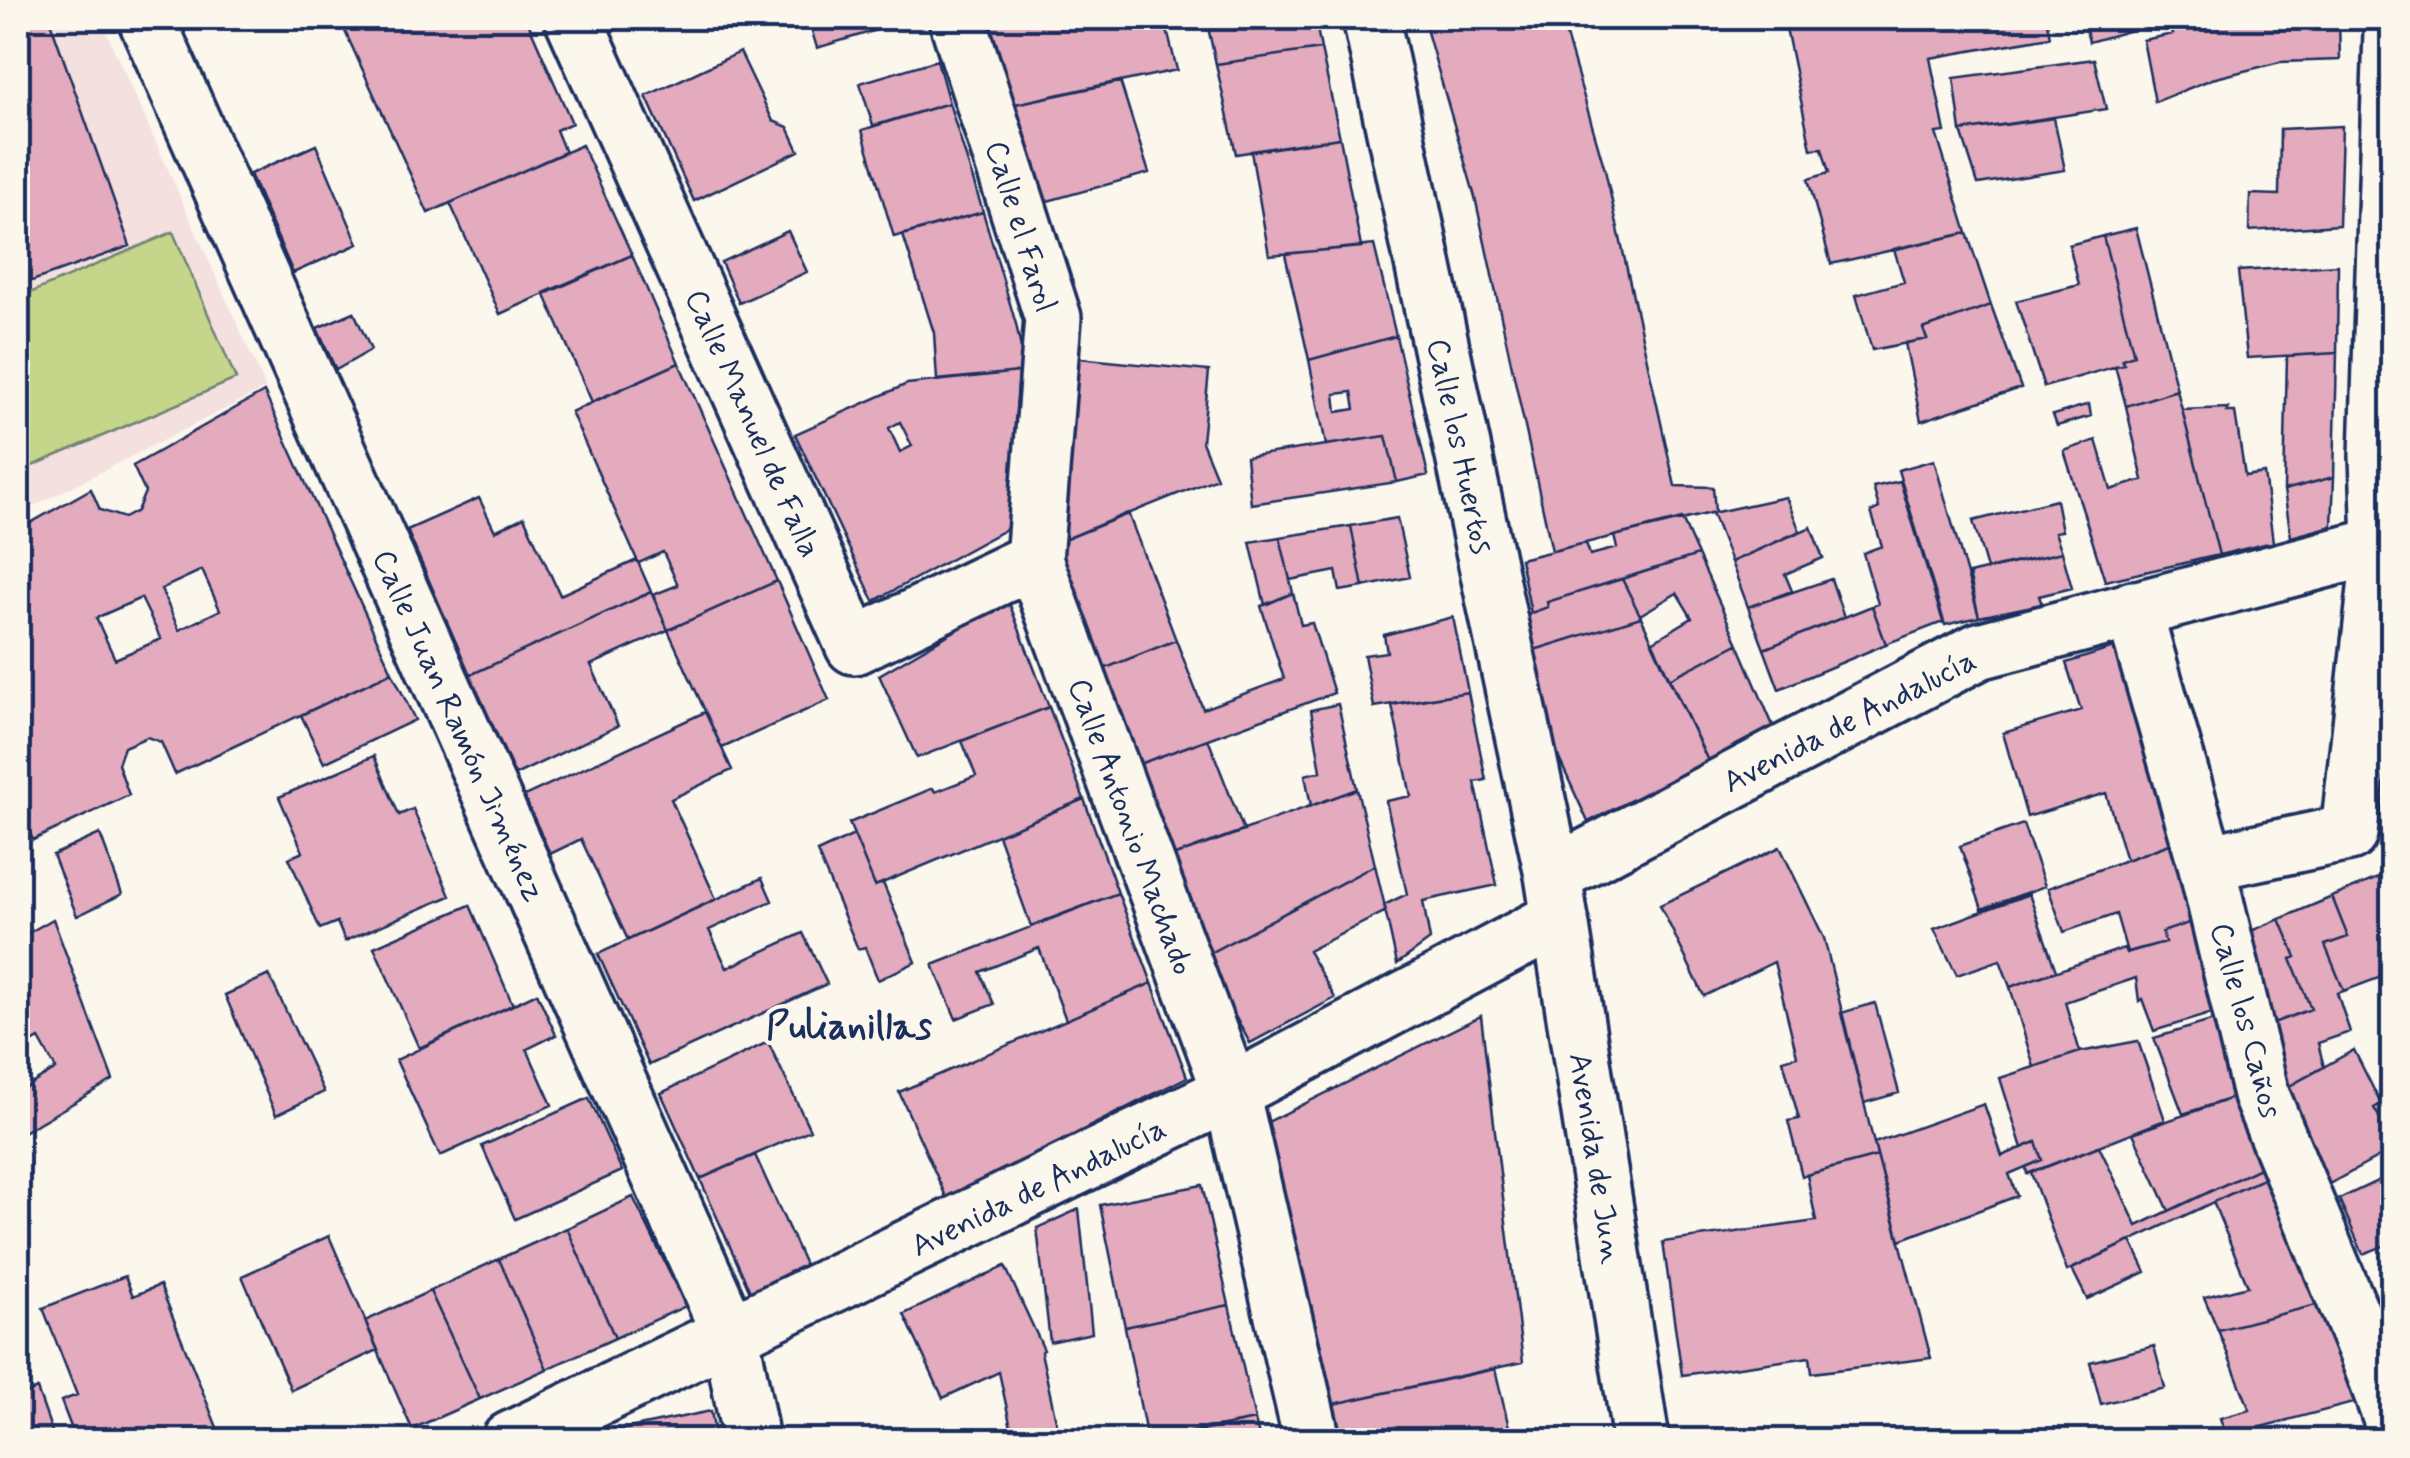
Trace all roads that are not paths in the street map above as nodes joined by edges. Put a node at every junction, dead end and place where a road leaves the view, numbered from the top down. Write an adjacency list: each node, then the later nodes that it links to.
1 (146, 18): 12 (street, Calle Juan Ramón Jiménez)
2 (573, 18): 7 (street, Calle Manuel de Falla)
3 (957, 18): 7 (street, Calle el Farol)
4 (1370, 18): 10 (street, Calle los Huertos)
5 (2392, 32): 6 (street)
6 (2387, 543): 8 (street, Avenida de Andalucía); 9 (street)
7 (1034, 560): 11 (street, Calle Antonio Machado)
8 (2133, 609): 9 (street, Calle los Caños); 10 (street, Avenida de Andalucía)
9 (2206, 862): 13 (street, Calle los Caños)
10 (1556, 896): 11 (street, Avenida de Andalucía); 17 (street, Avenida de Jun)
11 (1231, 1092): 12 (street, Avenida de Andalucía); 16 (street, Calle Antonio Machado)
12 (731, 1336): 14 (street, Avenida de Andalucía); 15 (street, Calle Juan Ramón Jiménez)
13 (2392, 1420)
14 (510, 1440)
15 (751, 1440)
16 (1312, 1440)
17 (1641, 1440)

